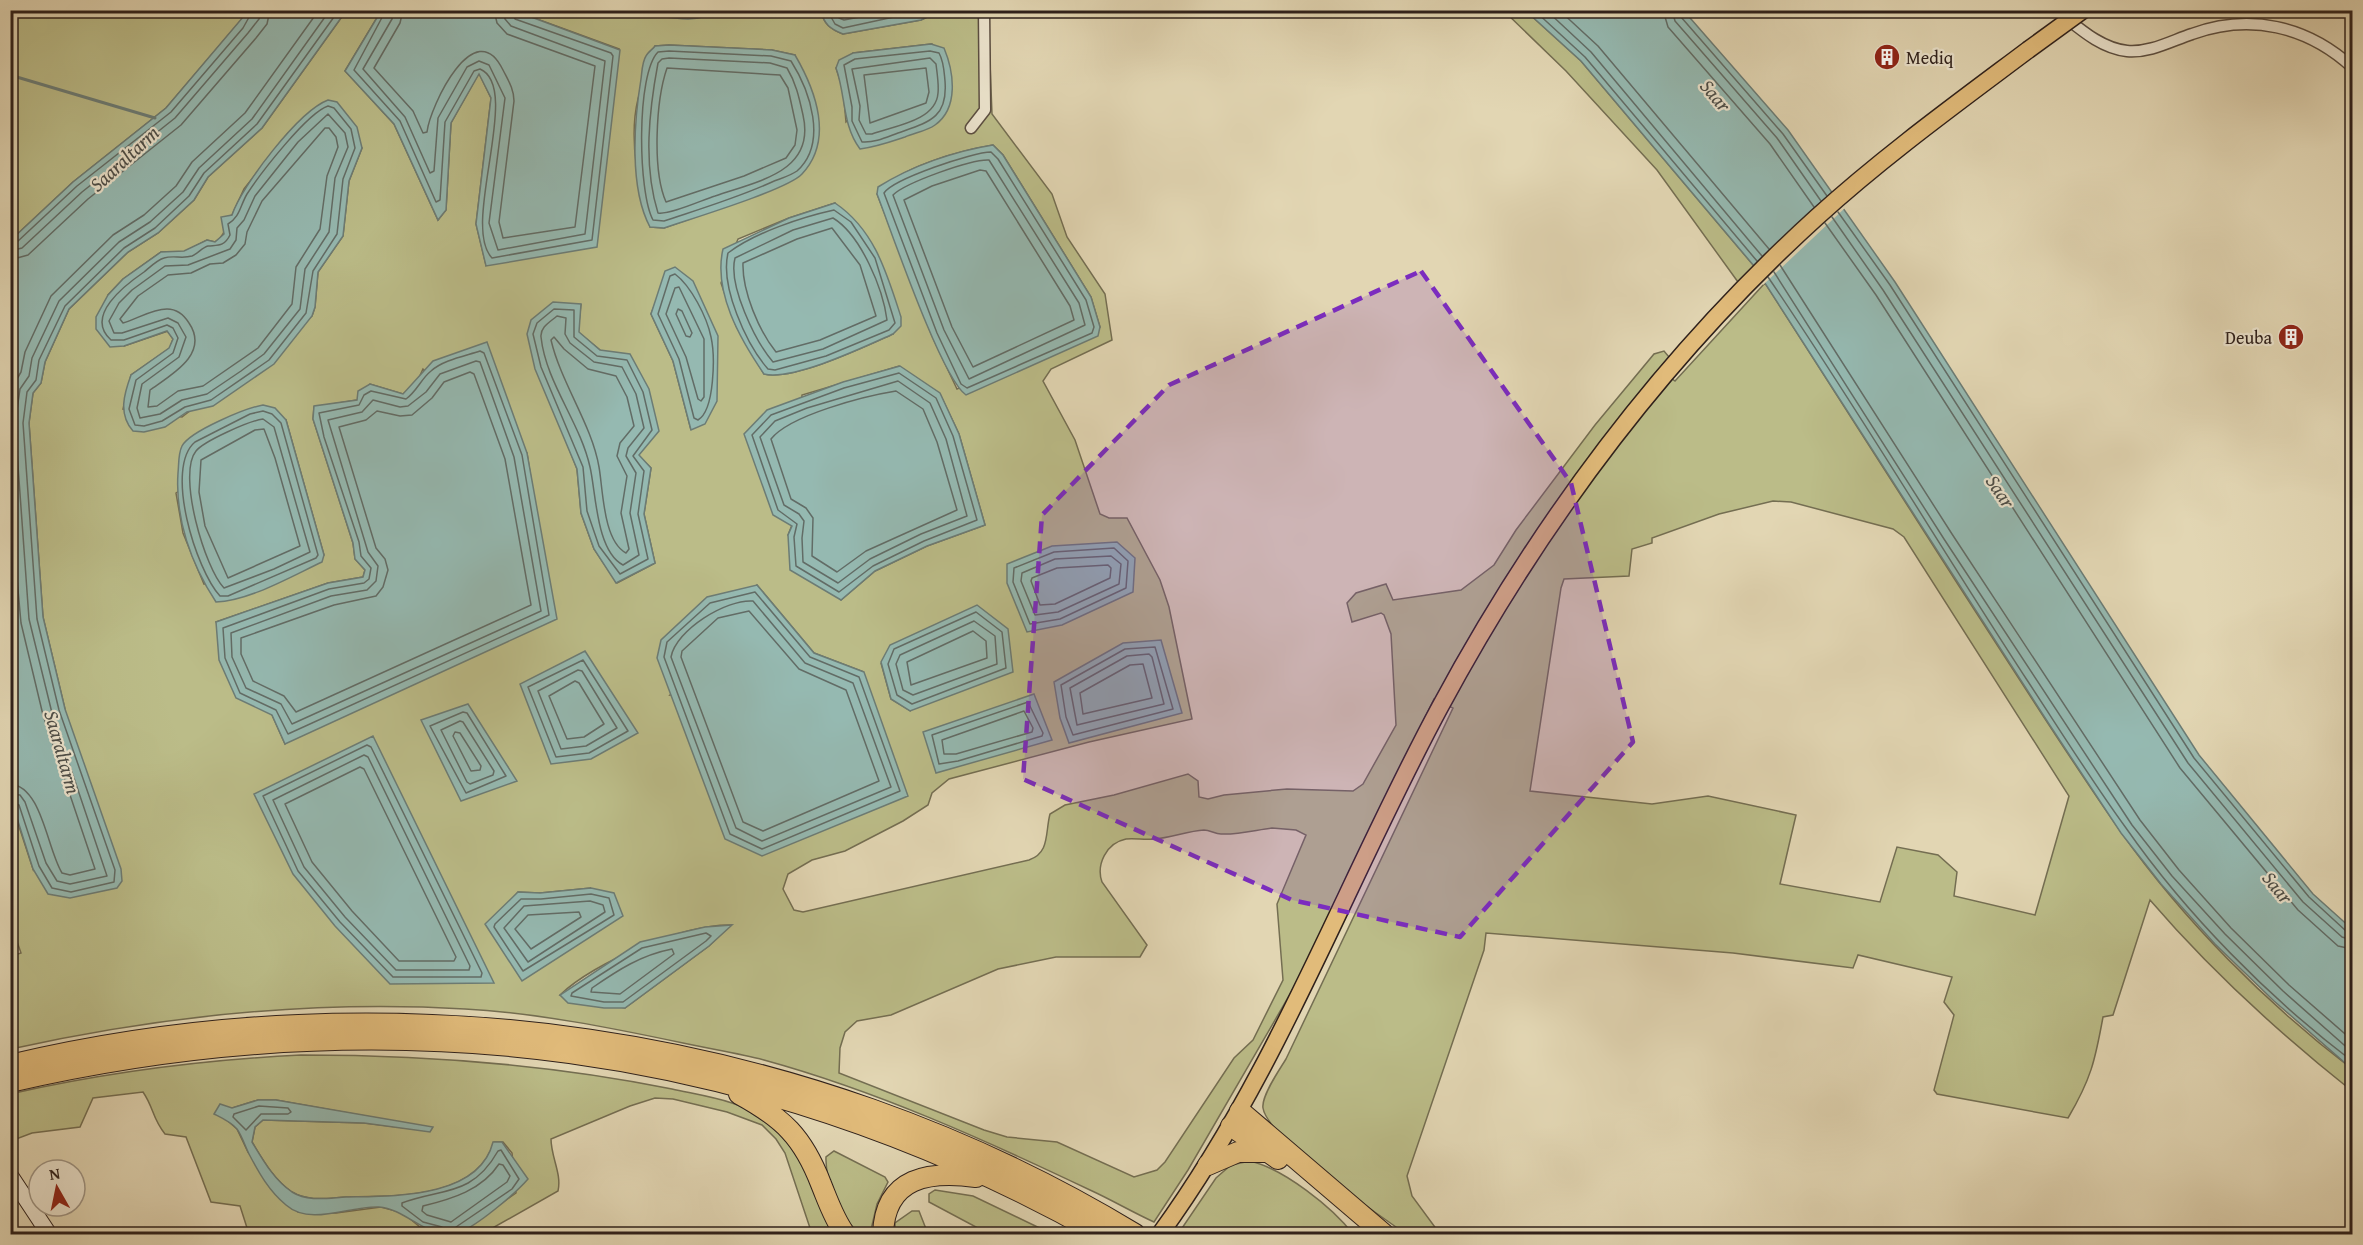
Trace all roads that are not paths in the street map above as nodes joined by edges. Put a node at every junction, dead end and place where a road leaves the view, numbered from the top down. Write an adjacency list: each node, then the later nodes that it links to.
1 (984, 10): 5 (street)
2 (2056, 10): 4 (street)
3 (2083, 10): 9 (main road, bridge)
4 (2352, 67)
5 (971, 128)
6 (10, 1065): 18 (highway)
7 (704, 1078): 8 (highway); 13 (highway); 15 (highway)
8 (10, 1082)
9 (1236, 1118): 10 (highway); 11 (main road); 21 (highway)
10 (1268, 1152): 11 (highway); 20 (highway)
11 (1208, 1165): 19 (main road)
12 (10, 1175): 14 (main road)
13 (996, 1179): 16 (highway); 17 (highway)
14 (48, 1234)
15 (845, 1234)
16 (883, 1234)
17 (1100, 1234)
18 (1135, 1234)
19 (1160, 1234)
20 (1373, 1234)
21 (1384, 1234)

